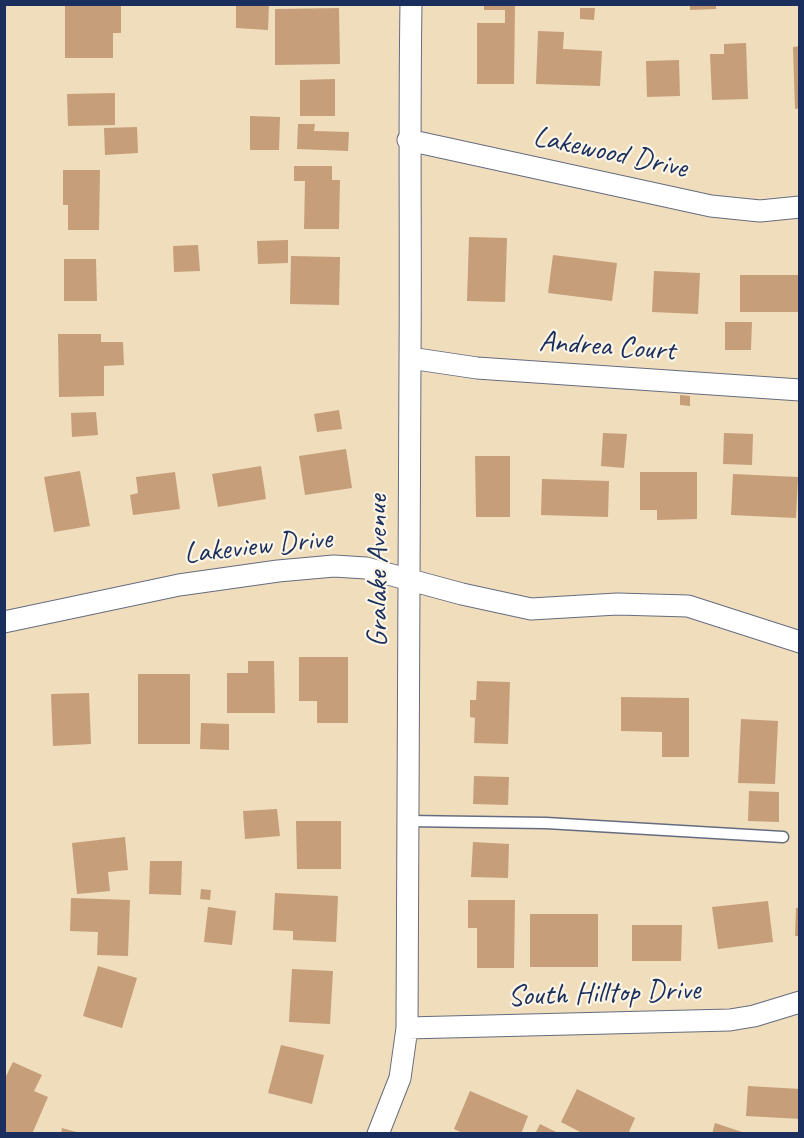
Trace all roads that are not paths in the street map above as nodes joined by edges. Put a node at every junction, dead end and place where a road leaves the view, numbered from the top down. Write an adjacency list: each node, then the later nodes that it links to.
1 (411, 4): 2 (street, Gralake Avenue)
2 (408, 140): 3 (street, Lakewood Drive); 4 (street, Gralake Avenue)
3 (800, 207)
4 (410, 358): 5 (street, Andrea Court); 6 (street, Gralake Avenue)
5 (800, 390)
6 (407, 580): 7 (street, Lakeview Drive); 8 (street, Lakeview Drive); 9 (street, Gralake Avenue)
7 (4, 622)
8 (800, 642)
9 (407, 820): 10 (lane); 12 (street, Gralake Avenue)
10 (783, 837)
11 (800, 1002): 12 (street, South Hilltop Drive)
12 (407, 1028): 13 (street, Gralake Avenue)
13 (378, 1134)

